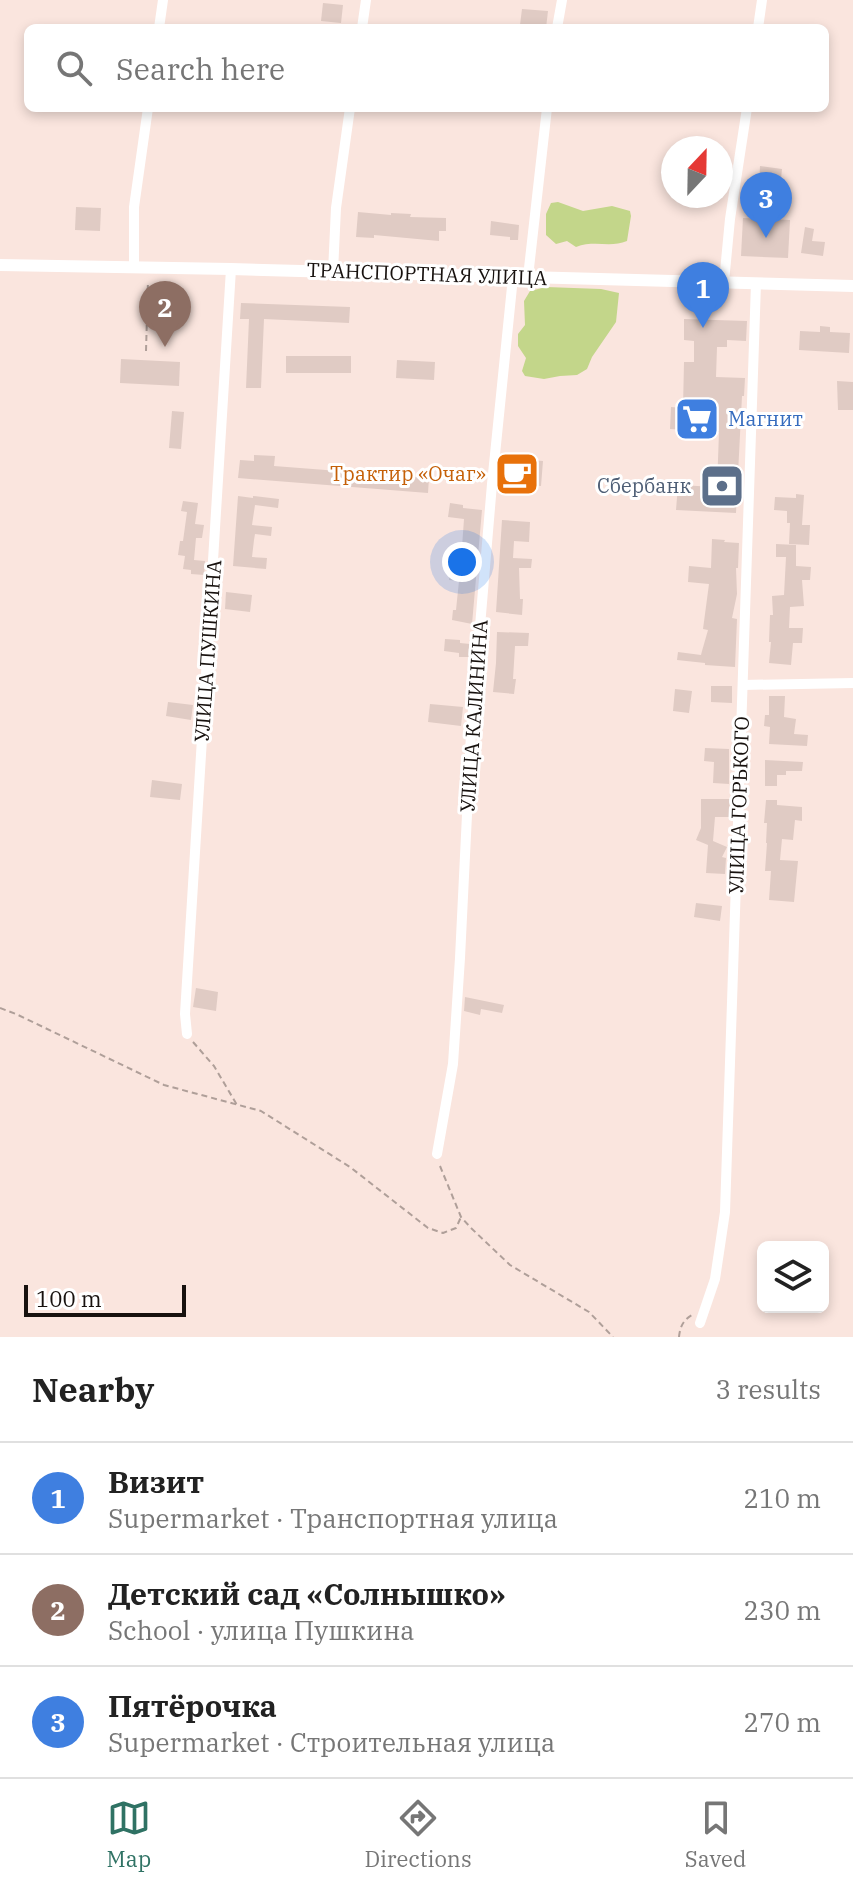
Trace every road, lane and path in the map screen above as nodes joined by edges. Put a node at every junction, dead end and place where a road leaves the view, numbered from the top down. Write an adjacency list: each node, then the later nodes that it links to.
1 (163, 0): 5 (street)
2 (366, 0): 6 (street)
3 (562, 0): 7 (street)
4 (762, 0): 8 (street)
5 (160, 24)
6 (363, 24)
7 (558, 24)
8 (759, 24)
9 (147, 112): 14 (street)
10 (349, 112): 16 (street)
11 (547, 112): 18 (street)
12 (746, 112): 19 (street)
13 (0, 265): 14 (street, ТРАНСПОРТНАЯ УЛИЦА)
14 (141, 268): 15 (street, ТРАНСПОРТНАЯ УЛИЦА); 22 (path)
15 (231, 269): 16 (street, ТРАНСПОРТНАЯ УЛИЦА); 26 (street, УЛИЦА ПУШКИНА)
16 (333, 272): 17 (street, ТРАНСПОРТНАЯ УЛИЦА)
17 (513, 277): 18 (street, ТРАНСПОРТНАЯ УЛИЦА); 28 (street, УЛИЦА КАЛИНИНА)
18 (528, 277): 19 (street, ТРАНСПОРТНАЯ УЛИЦА)
19 (724, 282): 20 (street, ТРАНСПОРТНАЯ УЛИЦА)
20 (756, 283): 21 (street, ТРАНСПОРТНАЯ УЛИЦА); 24 (street, УЛИЦА ГОРЬКОГО)
21 (853, 286)
22 (146, 351)
23 (853, 683): 24 (street)
24 (743, 685): 30 (street, УЛИЦА ГОРЬКОГО)
25 (0, 1008): 27 (path)
26 (187, 1034): 27 (path)
27 (238, 1106): 29 (path)
28 (437, 1154): 29 (path)
29 (461, 1217): 32 (path)
30 (706, 1305): 31 (street, УЛИЦА ГОРЬКОГО); 33 (path)
31 (700, 1323)
32 (613, 1337)
33 (679, 1337)

